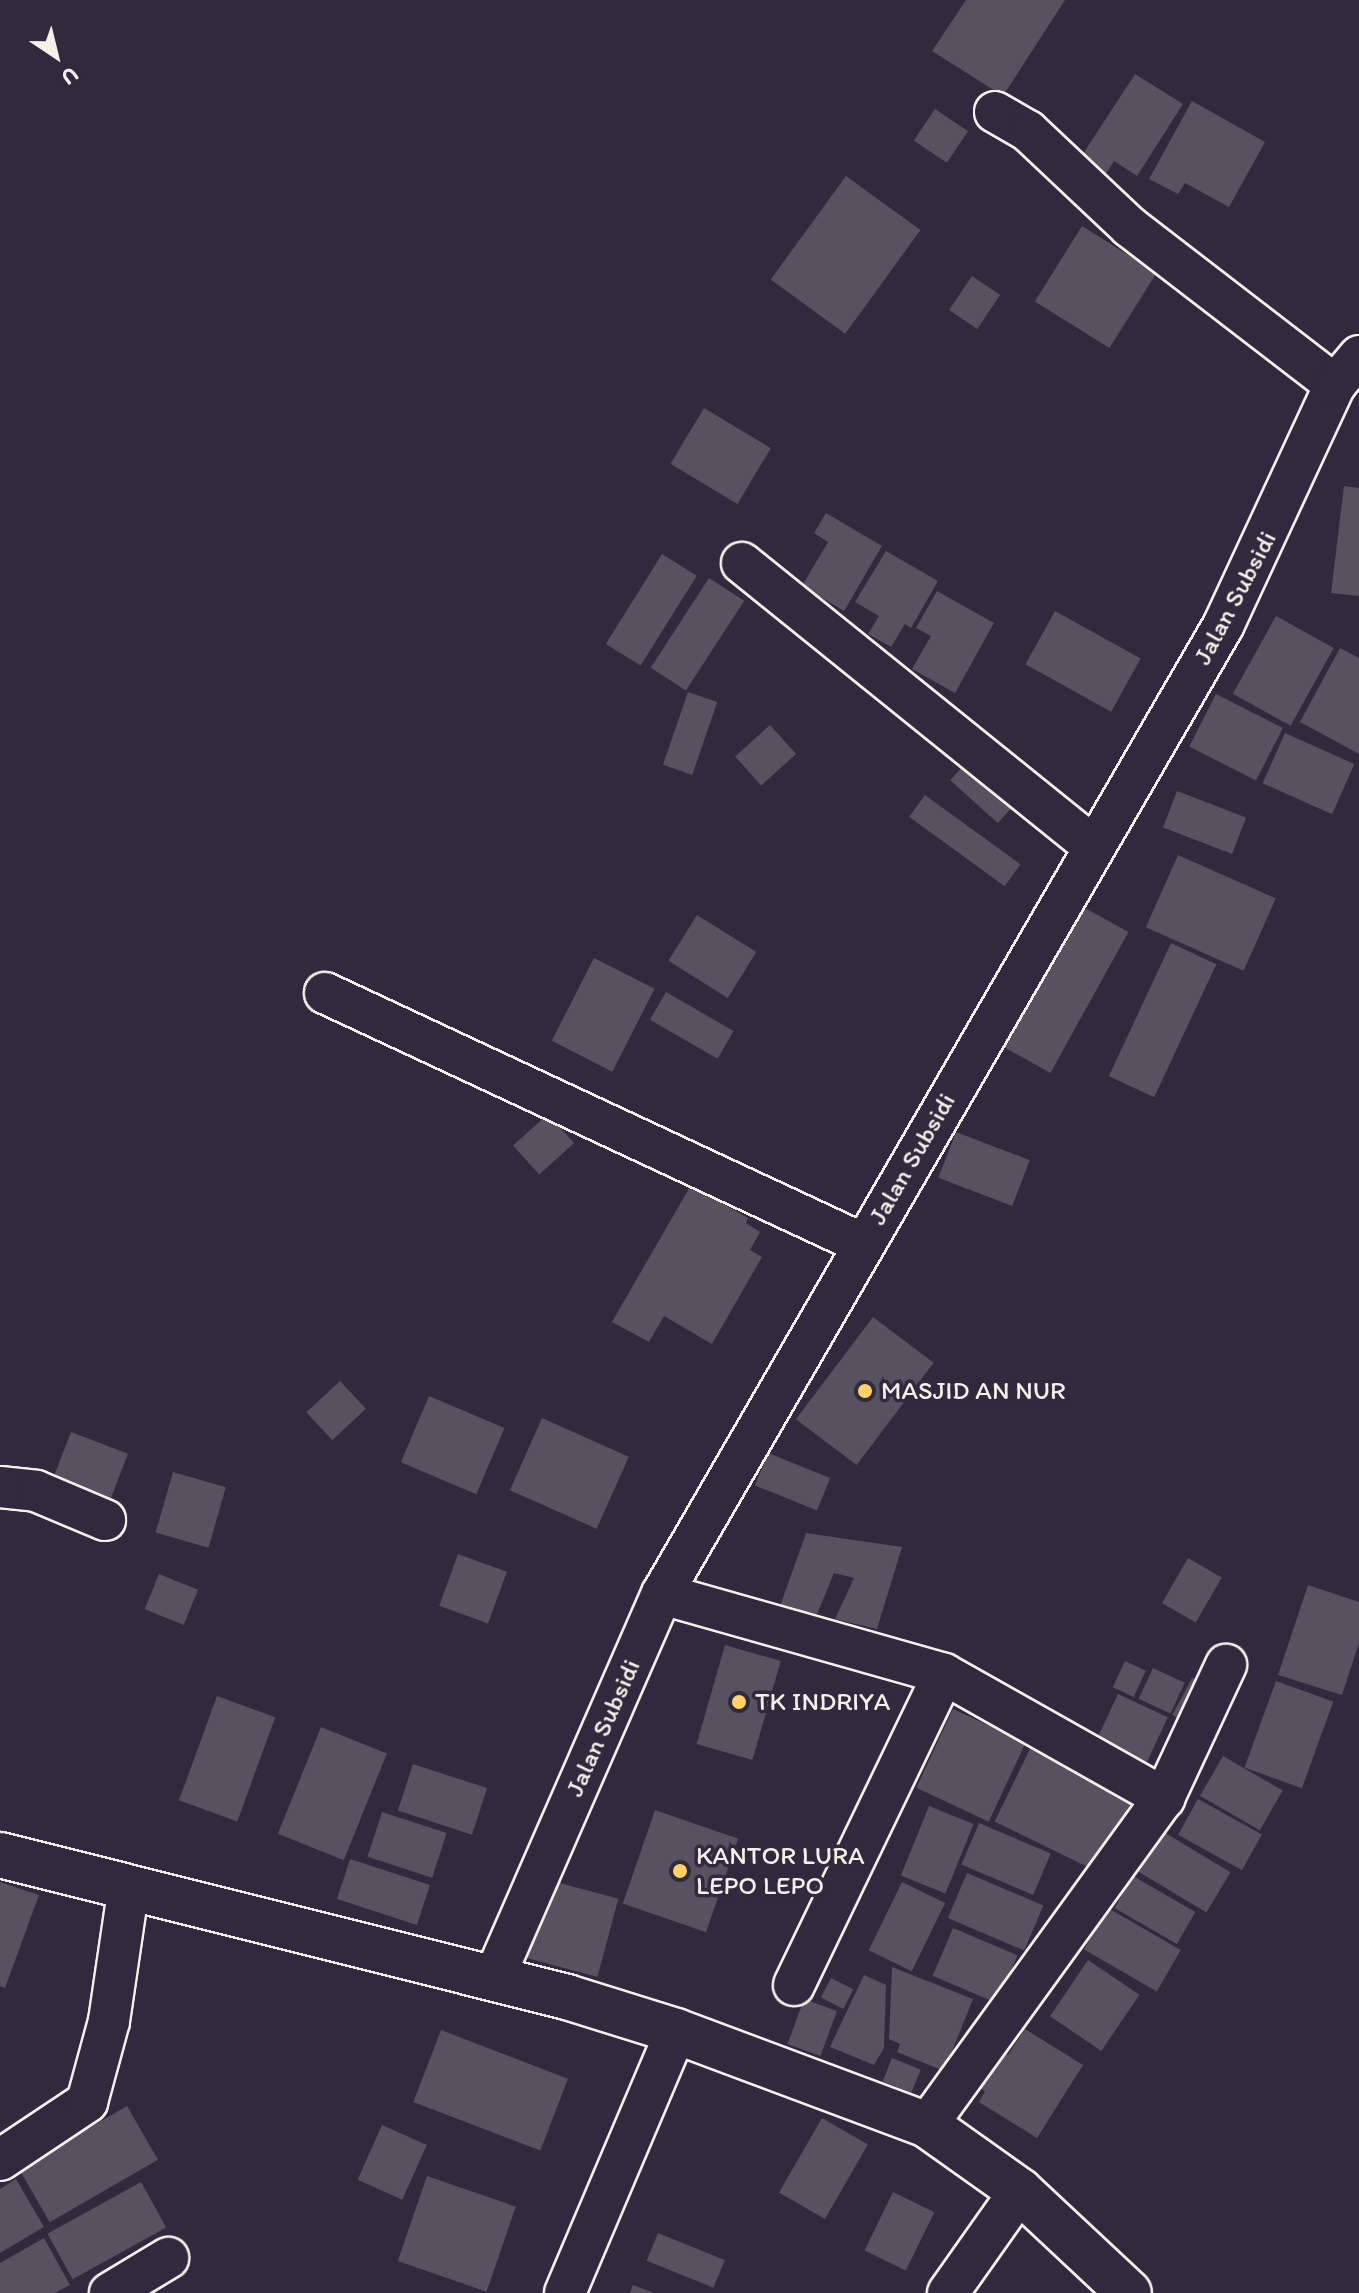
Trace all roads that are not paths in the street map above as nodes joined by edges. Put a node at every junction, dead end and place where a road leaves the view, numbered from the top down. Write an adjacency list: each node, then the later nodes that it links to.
1 (995, 112): 2 (street)
2 (1347, 370): 4 (street, Jalan Subsidi)
3 (742, 563): 4 (street)
4 (1094, 847): 6 (street, Jalan Subsidi)
5 (325, 993): 6 (street)
6 (863, 1244): 9 (street, Jalan Subsidi)
7 (0, 1487): 8 (street)
8 (105, 1520)
9 (662, 1594): 11 (street); 15 (street, Jalan Subsidi)
10 (1226, 1665): 12 (street)
11 (944, 1674): 12 (street); 16 (street)
12 (1164, 1798): 18 (street)
13 (0, 1855): 14 (street)
14 (129, 1886): 15 (street); 19 (street)
15 (494, 1978): 17 (street)
16 (794, 1985)
17 (676, 2031): 18 (street); 23 (street)
18 (927, 2125): 20 (street)
19 (0, 2160)
20 (1020, 2191): 24 (street); 25 (street)
21 (168, 2258): 22 (street)
22 (110, 2293)
23 (565, 2293)
24 (948, 2293)
25 (1129, 2293)

